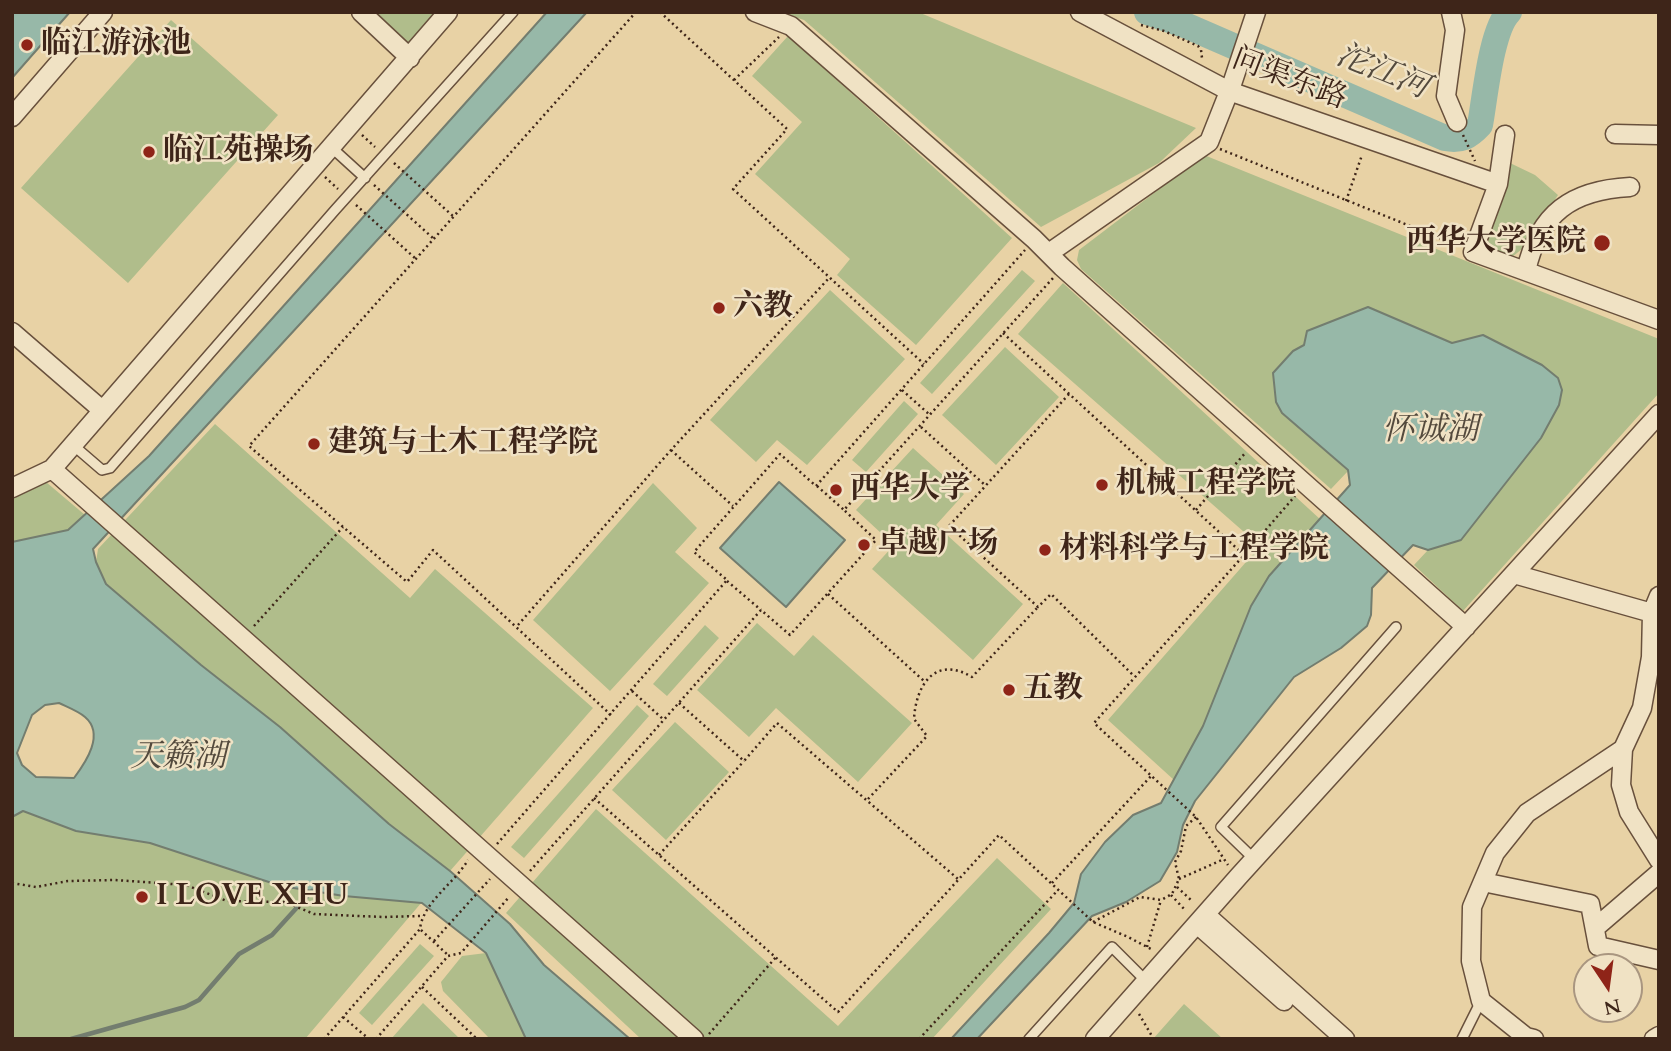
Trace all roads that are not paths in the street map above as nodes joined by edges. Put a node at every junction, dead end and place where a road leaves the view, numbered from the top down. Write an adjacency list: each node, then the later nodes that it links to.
1 (103, 12): 11 (street)
2 (361, 12): 9 (street)
3 (448, 12): 9 (street)
4 (513, 12): 17 (lane)
5 (755, 12): 20 (street)
6 (1080, 12): 10 (street, 问渠东路)
7 (1256, 12): 10 (street)
8 (1451, 12): 12 (street)
9 (410, 58): 16 (street)
10 (1231, 88): 18 (street, 问渠东路); 20 (street)
11 (12, 117)
12 (1457, 122)
13 (1615, 134): 15 (street)
14 (1505, 135): 18 (street)
15 (1659, 135)
16 (331, 147): 17 (lane); 24 (street)
17 (365, 178): 26 (lane)
18 (1498, 184): 21 (street)
19 (1630, 187): 21 (street)
20 (1049, 253): 32 (street)
21 (1527, 271): 22 (street)
22 (1659, 320)
23 (12, 332): 24 (street)
24 (102, 410): 26 (street)
25 (1659, 414): 29 (street)
26 (73, 445): 27 (street)
27 (52, 469): 28 (street); 44 (street)
28 (12, 488)
29 (1514, 574): 30 (street); 32 (street)
30 (1656, 604): 33 (street)
31 (1396, 627): 34 (lane)
32 (1466, 627): 34 (street)
33 (1623, 749): 35 (street); 37 (street)
34 (1254, 859): 38 (street)
35 (1659, 860)
36 (1659, 873): 39 (street)
37 (1483, 882): 39 (street); 42 (street)
38 (1196, 913): 41 (street); 47 (street); 48 (street)
39 (1595, 928): 40 (street)
40 (1659, 960)
41 (1146, 981): 45 (lane); 46 (street)
42 (1482, 1001): 49 (lane); 50 (street)
43 (1659, 1036): 51 (street)
44 (701, 1037)
45 (1030, 1039)
46 (1095, 1039)
47 (1328, 1039)
48 (1345, 1039)
49 (1462, 1039)
50 (1534, 1039)
51 (1654, 1039)

